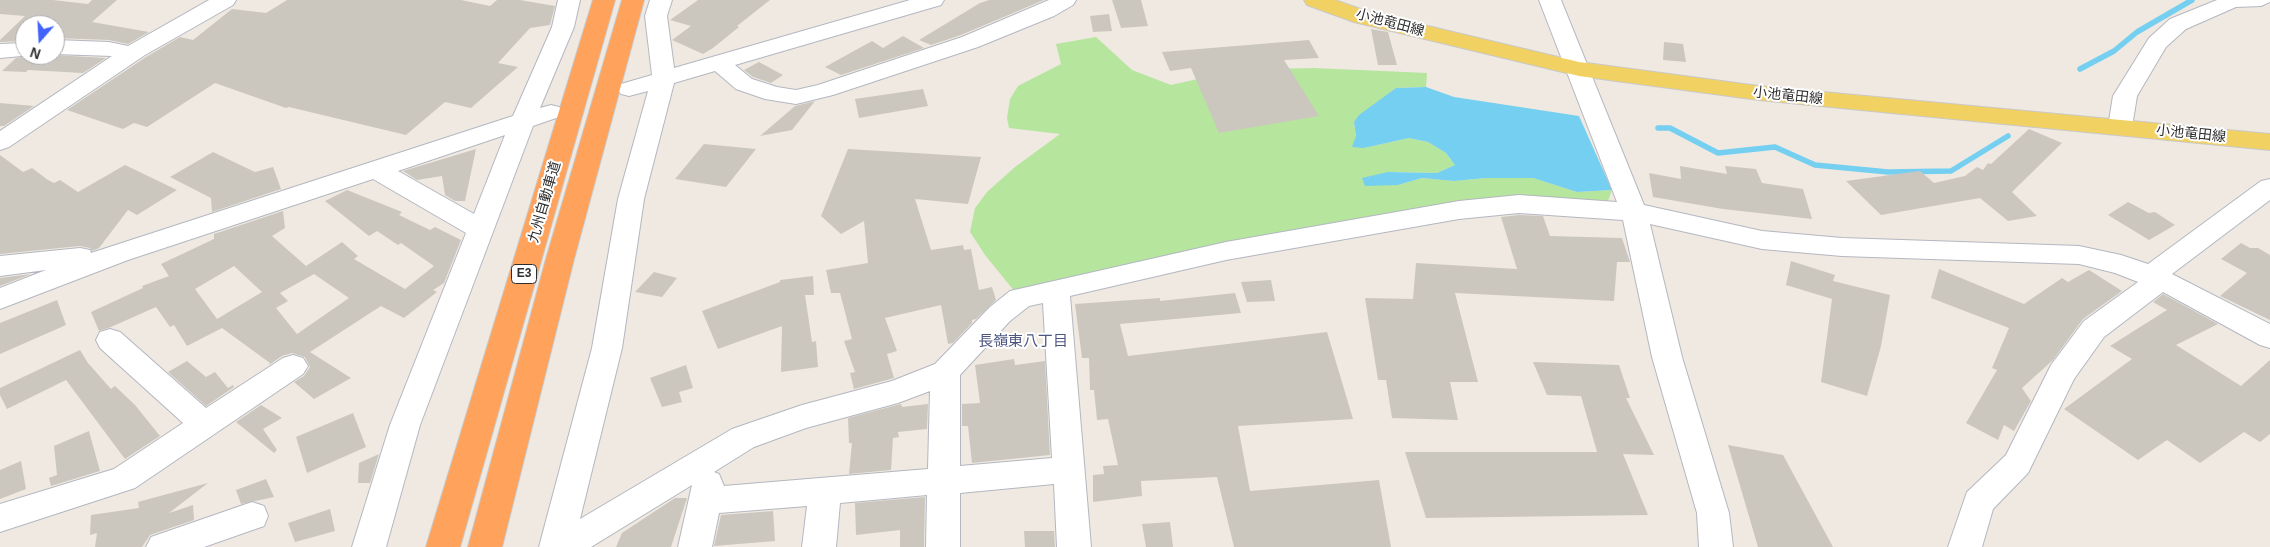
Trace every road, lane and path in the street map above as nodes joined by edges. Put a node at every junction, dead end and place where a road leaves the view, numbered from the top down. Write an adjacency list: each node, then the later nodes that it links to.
1 (226, 0): 14 (street)
2 (569, 0): 20 (street)
3 (604, 0): 47 (highway, 九州自動車道 / E3)
4 (633, 0): 48 (highway, E3)
5 (661, 0): 17 (street)
6 (933, 0): 15 (street)
7 (1065, 0): 15 (street)
8 (1314, 0): 16 (main road, 小池竜田線)
9 (1550, 0): 16 (street)
10 (2261, 0): 21 (street)
11 (65, 47): 14 (street)
12 (15, 51): 13 (street)
13 (0, 52)
14 (132, 54): 22 (street)
15 (721, 61): 17 (street)
16 (1579, 70): 21 (main road, 小池竜田線); 26 (street)
17 (664, 78): 18 (street); 49 (street)
18 (629, 89)
19 (551, 112): 20 (street)
20 (523, 120): 24 (street); 27 (street)
21 (2120, 127): 23 (main road, 小池竜田線)
22 (0, 142)
23 (2270, 142)
24 (376, 168): 27 (street); 28 (street)
25 (2270, 187): 30 (street)
26 (1634, 212): 30 (street); 31 (street); 55 (street)
27 (481, 230): 46 (street)
28 (118, 253): 29 (street); 32 (street)
29 (0, 266)
30 (2155, 278): 33 (street); 56 (street)
31 (1056, 290): 36 (street); 39 (street)
32 (0, 299)
33 (2270, 337)
34 (110, 340): 37 (street)
35 (293, 366): 37 (street)
36 (945, 372): 38 (street); 40 (street)
37 (205, 424): 44 (street)
38 (710, 459): 42 (street); 50 (street)
39 (1069, 470): 40 (street); 54 (street)
40 (944, 480): 41 (street); 53 (street)
41 (825, 490): 42 (street); 52 (street)
42 (706, 501): 51 (street)
43 (252, 516): 45 (street)
44 (0, 518)
45 (163, 547)
46 (368, 547)
47 (444, 547)
48 (485, 547)
49 (556, 547)
50 (562, 547)
51 (695, 547)
52 (819, 547)
53 (943, 547)
54 (1074, 547)
55 (1716, 547)
56 (1965, 547)

